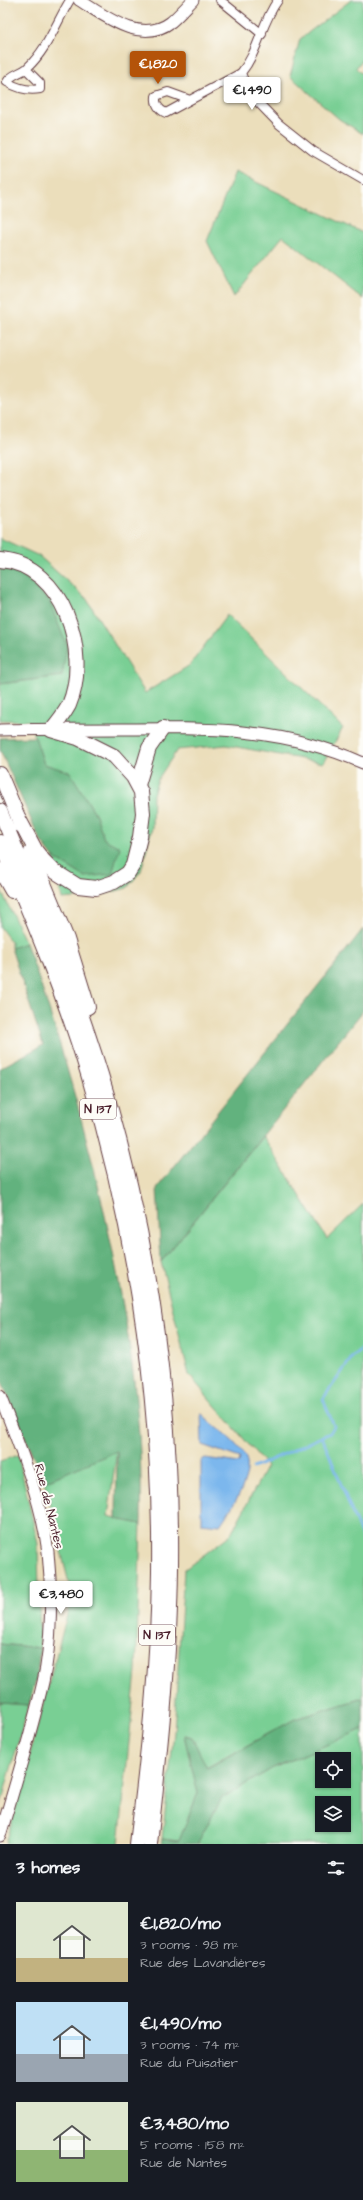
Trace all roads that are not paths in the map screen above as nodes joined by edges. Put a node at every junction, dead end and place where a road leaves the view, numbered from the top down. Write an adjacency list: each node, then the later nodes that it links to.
1 (70, 0): 7 (street)
2 (79, 0): 3 (street)
3 (193, 0)
4 (220, 0): 6 (street)
5 (278, 0): 6 (street)
6 (262, 34): 8 (street)
7 (26, 69)
8 (241, 73): 9 (street); 10 (street)
9 (190, 100)
10 (363, 180)
11 (0, 560): 14 (highway)
12 (163, 728): 14 (street); 15 (street); 17 (highway)
13 (0, 730): 14 (street)
14 (51, 730): 17 (highway)
15 (363, 763)
16 (0, 774): 19 (highway)
17 (138, 785): 19 (highway)
18 (0, 811): 23 (highway, N 137)
19 (18, 817): 23 (highway)
20 (0, 842): 22 (highway, N 137)
21 (0, 870): 22 (highway)
22 (49, 962): 26 (highway, N 137)
23 (92, 1046): 27 (highway, N 137)
24 (0, 1396): 25 (street, Rue de Nantes)
25 (0, 1836)
26 (138, 1844)
27 (150, 1844)

